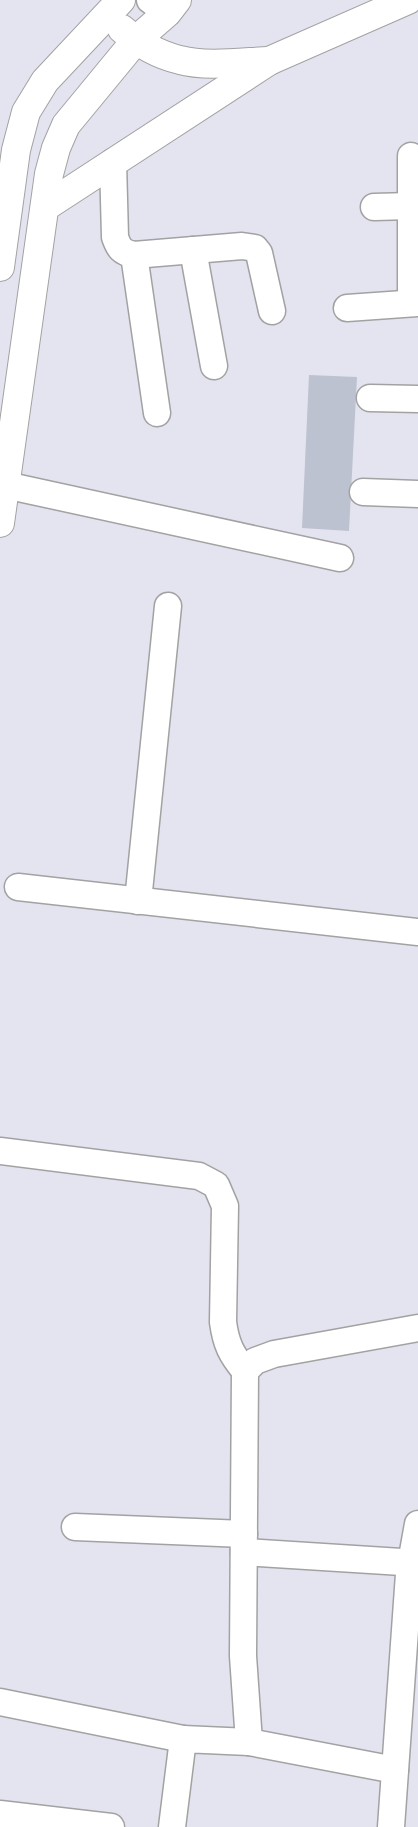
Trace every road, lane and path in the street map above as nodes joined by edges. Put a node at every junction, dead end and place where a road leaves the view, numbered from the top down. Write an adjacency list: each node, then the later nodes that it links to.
1 (408, 0): 5 (street)
2 (165, 4): 4 (street)
3 (113, 8): 4 (street); 13 (street)
4 (136, 40): 5 (street); 9 (street)
5 (269, 62): 7 (street)
6 (411, 156): 8 (street)
7 (113, 162): 9 (street); 12 (street)
8 (411, 206): 10 (street); 14 (street)
9 (44, 207): 21 (street)
10 (374, 207)
11 (193, 250): 12 (street); 16 (street); 17 (street)
12 (134, 256): 20 (street)
13 (0, 267)
14 (414, 303): 15 (street)
15 (347, 308)
16 (272, 311)
17 (214, 366)
18 (370, 398): 19 (street)
19 (418, 399)
20 (157, 413)
21 (5, 486): 24 (street); 25 (street)
22 (363, 492): 23 (street)
23 (418, 494)
24 (0, 523)
25 (340, 558)
26 (168, 606): 28 (street)
27 (18, 887): 28 (street)
28 (138, 900): 29 (street)
29 (418, 932)
30 (0, 1151): 32 (street)
31 (418, 1328): 32 (street)
32 (245, 1371): 35 (street)
33 (418, 1524): 36 (street)
34 (75, 1527): 35 (street)
35 (244, 1543): 36 (street); 39 (street)
36 (415, 1562): 40 (street)
37 (0, 1702): 38 (street)
38 (183, 1739): 39 (street); 43 (street)
39 (250, 1742): 40 (street)
40 (403, 1760): 44 (street)
41 (0, 1814): 42 (street)
42 (111, 1827)
43 (172, 1827)
44 (390, 1827)

